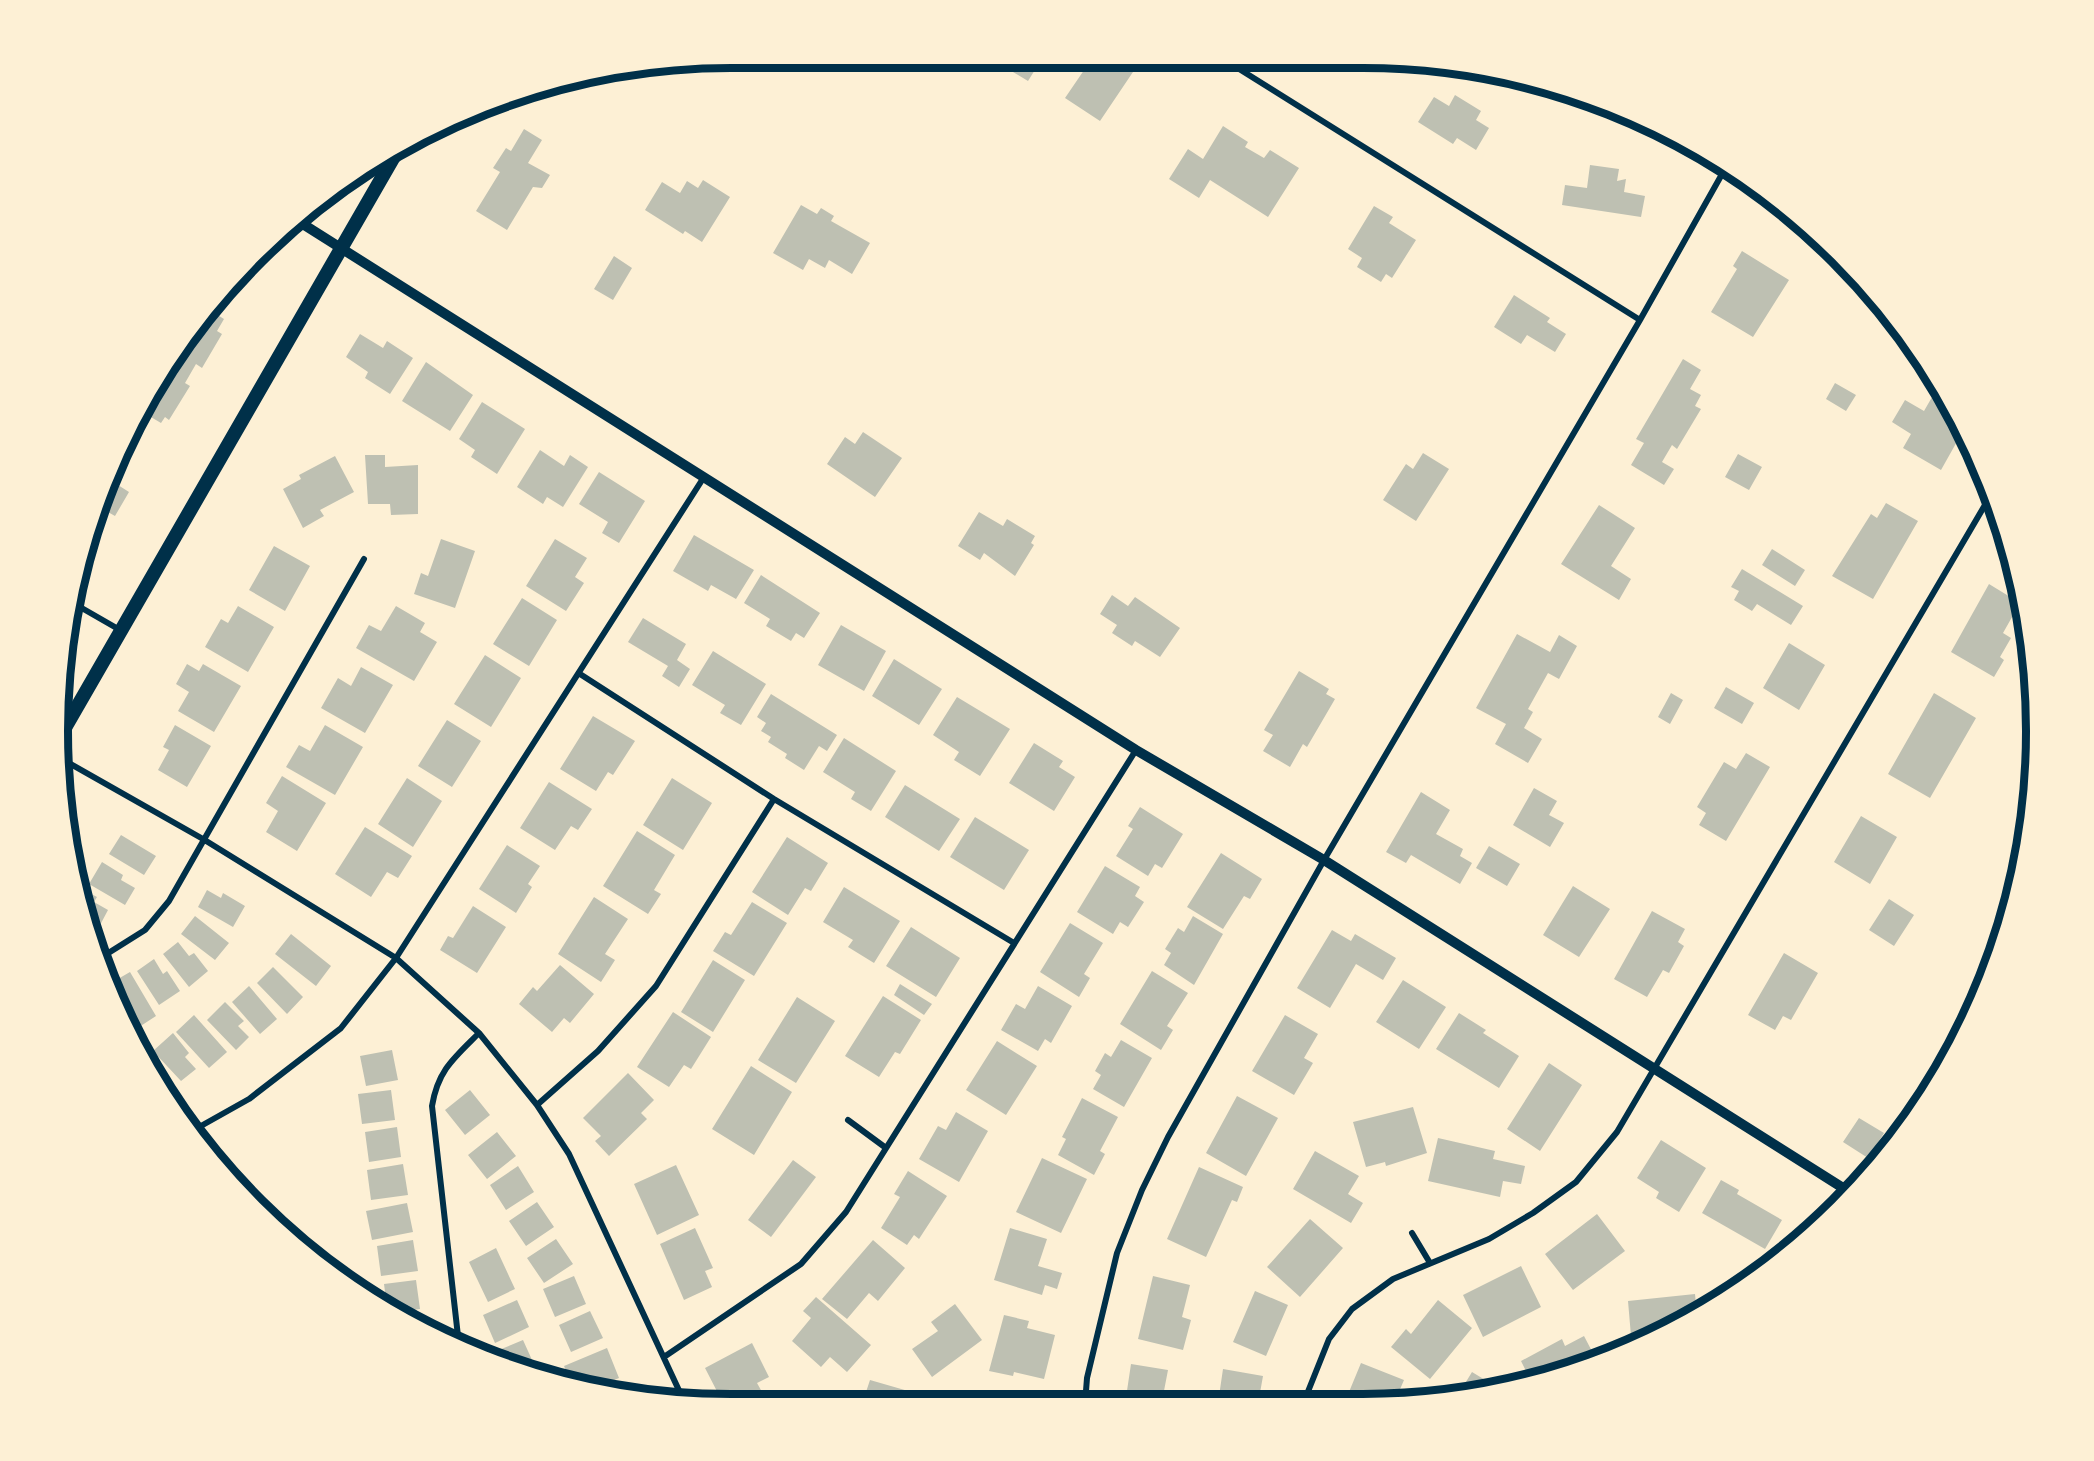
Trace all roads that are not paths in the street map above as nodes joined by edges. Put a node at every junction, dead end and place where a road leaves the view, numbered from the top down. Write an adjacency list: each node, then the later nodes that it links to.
1 (1238, 68): 6 (street)
2 (391, 161): 5 (main road)
3 (1722, 173): 6 (street)
4 (302, 225): 5 (street)
5 (341, 248): 7 (street); 11 (main road)
6 (1640, 320): 18 (street)
7 (704, 477): 12 (street); 14 (street)
8 (1986, 503): 23 (street)
9 (364, 559): 17 (street)
10 (79, 606): 11 (street)
11 (120, 630): 13 (main road)
12 (580, 674): 16 (street); 21 (street)
13 (68, 722)
14 (1137, 750): 18 (street); 19 (street)
15 (69, 763): 17 (street)
16 (774, 799): 19 (street); 24 (street)
17 (203, 839): 20 (street); 21 (street)
18 (1324, 860): 23 (street); 34 (street)
19 (1014, 943): 27 (street)
20 (107, 954)
21 (396, 958): 22 (street); 26 (street)
22 (479, 1033): 24 (street); 31 (street)
23 (1654, 1070): 28 (street); 30 (street)
24 (537, 1104): 32 (street)
25 (848, 1120): 27 (street)
26 (200, 1127)
27 (886, 1148): 32 (street)
28 (1843, 1188)
29 (1412, 1233): 30 (street)
30 (1430, 1263): 35 (street)
31 (458, 1334)
32 (664, 1357): 33 (street)
33 (680, 1391)
34 (1086, 1394)
35 (1306, 1394)

